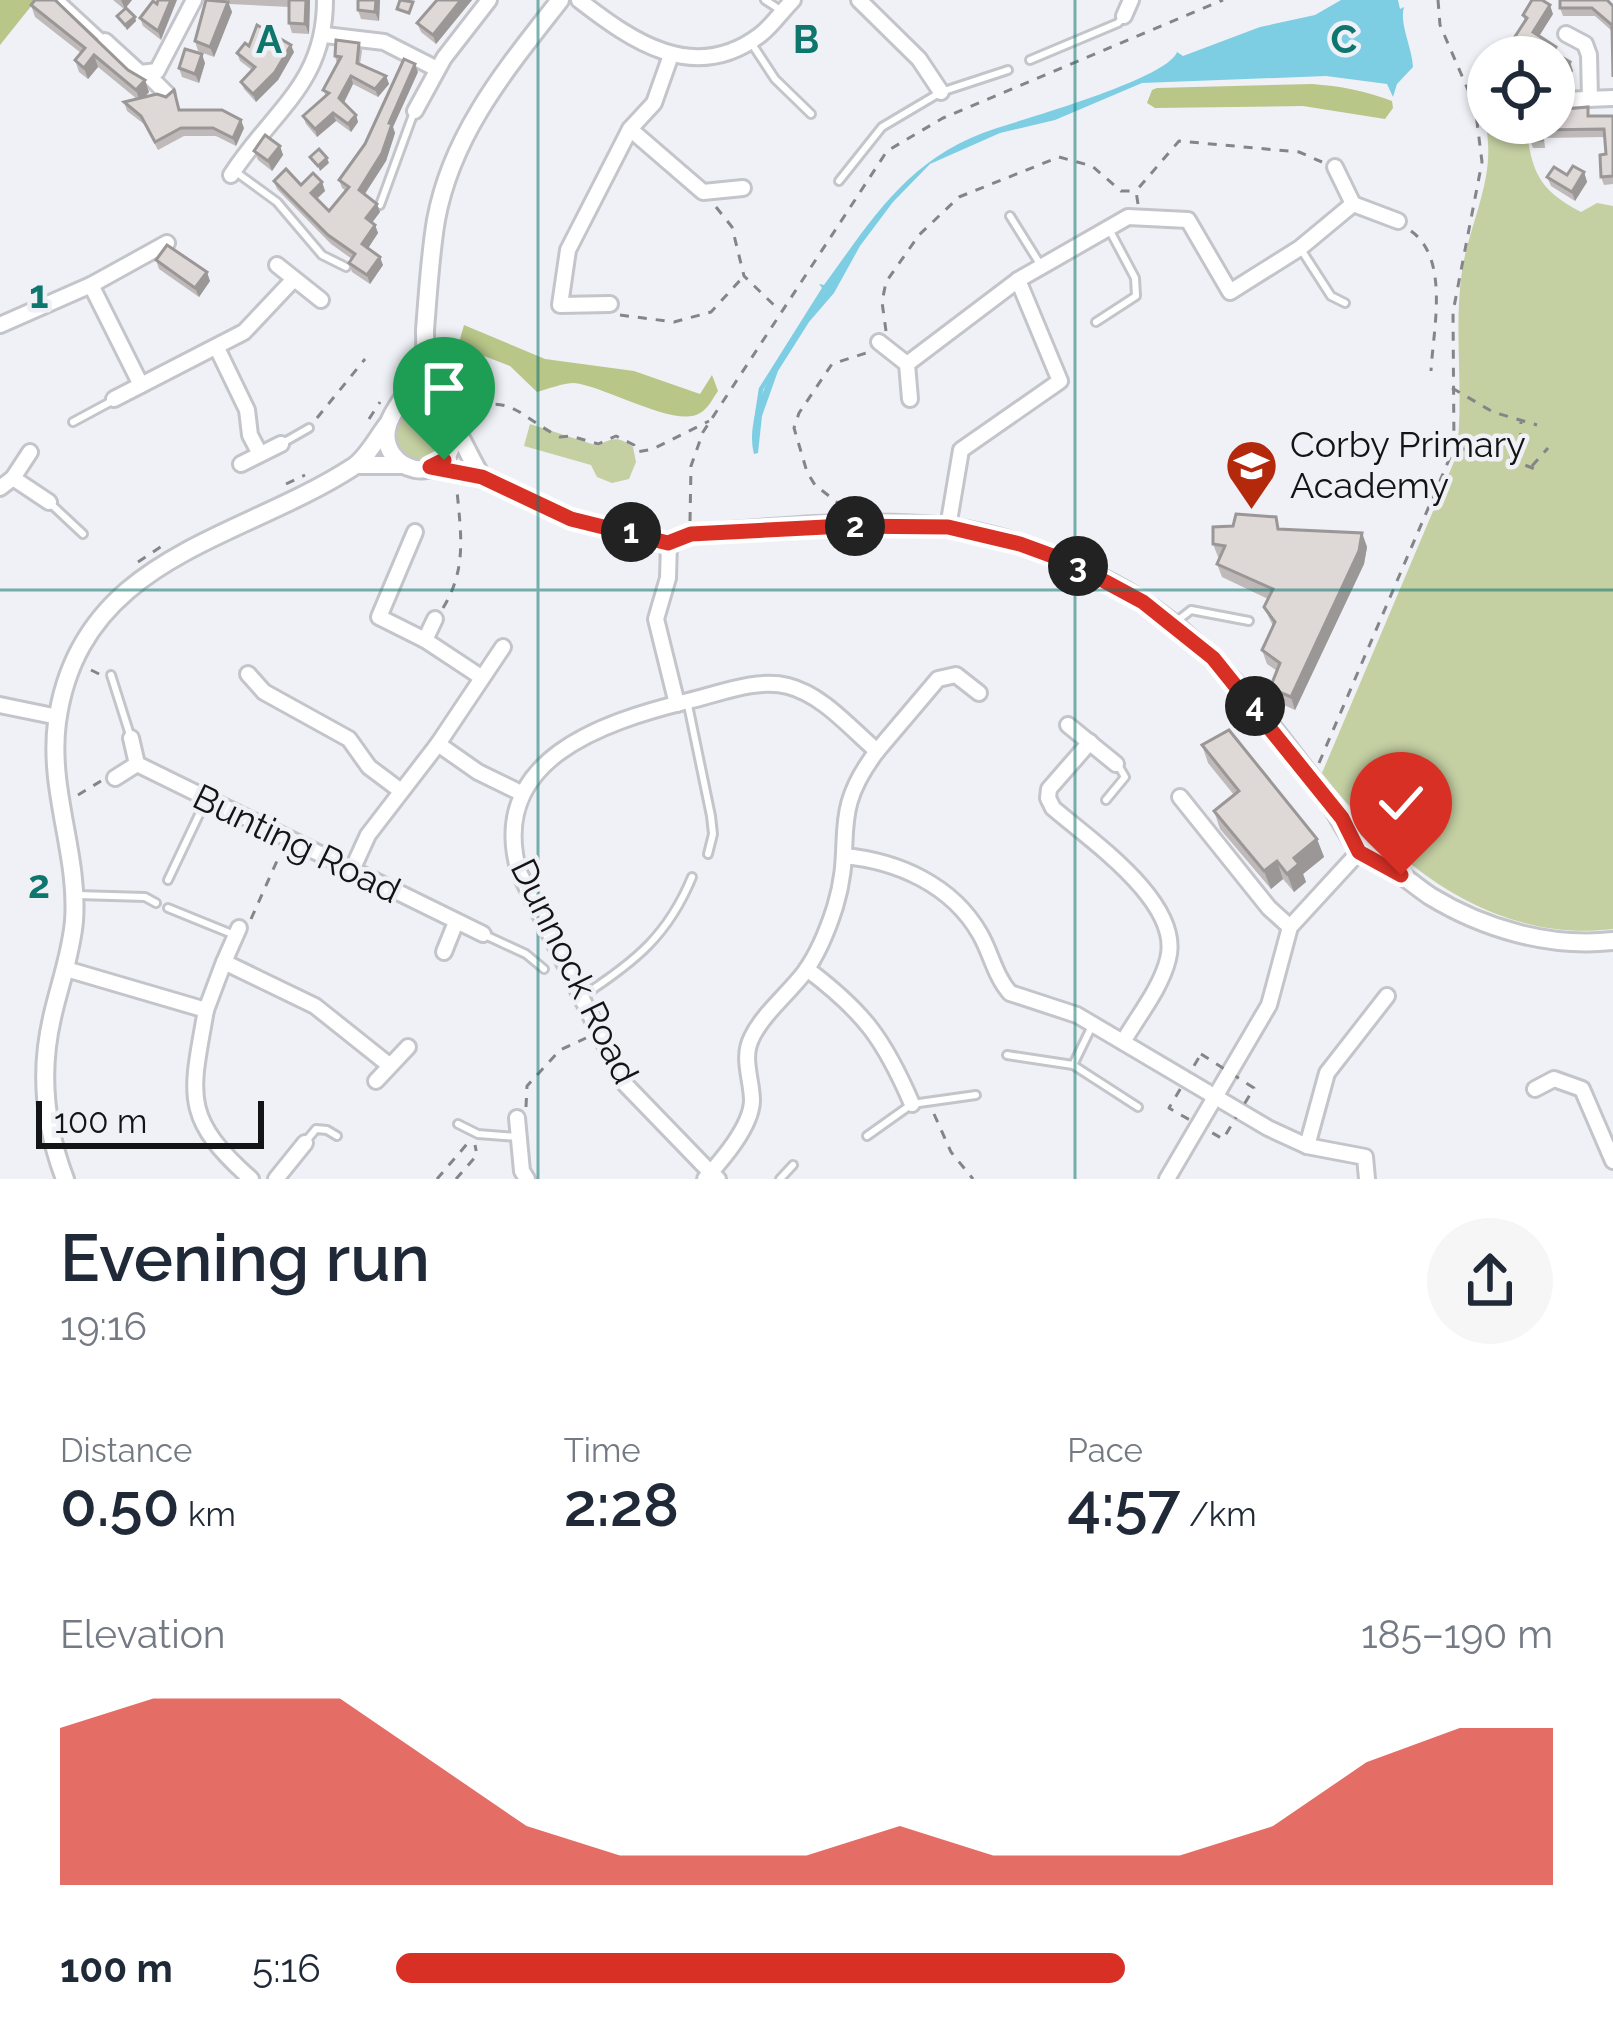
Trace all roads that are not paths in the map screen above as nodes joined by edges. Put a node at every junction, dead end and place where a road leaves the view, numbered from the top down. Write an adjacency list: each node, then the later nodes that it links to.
1 (61, 0): 14 (lane)
2 (194, 0): 20 (street)
3 (325, 0): 13 (street)
4 (489, 0): 18 (street)
5 (560, 0): 54 (street)
6 (579, 0): 16 (street)
7 (765, 0): 10 (lane)
8 (859, 0): 21 (street)
9 (1131, 0): 11 (street)
10 (788, 6): 15 (street)
11 (1124, 16): 17 (lane)
12 (1566, 34): 24 (street)
13 (325, 35): 18 (street); 30 (street)
14 (105, 41): 20 (street)
15 (750, 41): 16 (street); 27 (lane)
16 (671, 55): 28 (street)
17 (1030, 60)
18 (437, 69): 26 (street)
19 (1008, 70): 21 (lane)
20 (148, 75): 22 (street)
21 (940, 92): 31 (lane)
22 (167, 94)
23 (1613, 98): 24 (street)
24 (1590, 99): 25 (street)
25 (1575, 100)
26 (415, 111): 34 (lane)
27 (811, 114)
28 (630, 129): 32 (street); 48 (street)
29 (1335, 167): 33 (street)
30 (233, 173): 41 (lane)
31 (839, 181)
32 (742, 188)
33 (1353, 204): 36 (street); 39 (street)
34 (380, 205)
35 (1010, 216): 42 (lane)
36 (1398, 221)
37 (1108, 228): 39 (street); 42 (street); 49 (lane)
38 (167, 243): 45 (street)
39 (1300, 248): 47 (lane)
40 (277, 266): 43 (street)
41 (346, 267)
42 (1042, 267): 44 (street)
43 (294, 279): 46 (street); 52 (street)
44 (1018, 280): 53 (street); 75 (street)
45 (91, 285): 50 (street); 55 (street)
46 (321, 300)
47 (1345, 303)
48 (610, 304)
49 (1096, 322)
50 (0, 325)
51 (879, 342): 53 (street)
52 (218, 348): 55 (street); 66 (street)
53 (907, 364): 57 (street)
54 (423, 366): 58 (street); 59 (street)
55 (141, 385): 56 (street)
56 (114, 399): 60 (lane)
57 (910, 399)
58 (391, 403): 59 (street); 61 (street)
59 (442, 408): 63 (street)
60 (73, 422)
61 (378, 423): 68 (street); 69 (street)
62 (309, 428): 64 (lane)
63 (455, 430): 70 (street); 71 (street)
64 (281, 444): 66 (street)
65 (30, 452): 72 (street)
66 (260, 454): 67 (street)
67 (241, 464)
68 (358, 465): 69 (street); 90 (street)
69 (404, 465): 70 (street)
70 (430, 467): 71 (street)
71 (482, 477): 78 (street)
72 (13, 478): 73 (street); 74 (street)
73 (0, 488)
74 (49, 502): 77 (lane)
75 (948, 527): 78 (street); 81 (street)
76 (416, 532): 82 (street)
77 (83, 534)
78 (668, 543): 88 (street)
79 (435, 620): 82 (street)
80 (1249, 621): 81 (lane)
81 (1174, 623): 104 (street)
82 (425, 640): 86 (street)
83 (503, 647): 86 (street)
84 (248, 674): 99 (street)
85 (111, 676): 92 (lane)
86 (481, 677): 94 (street)
87 (979, 693): 95 (street)
88 (682, 703): 95 (street); 100 (street); 105 (lane)
89 (0, 706): 90 (street)
90 (58, 717): 110 (street)
91 (1068, 725): 93 (street)
92 (131, 738): 96 (street)
93 (1090, 742): 97 (street); 127 (street)
94 (438, 745): 99 (street); 100 (street)
95 (877, 751): 106 (street)
96 (137, 764): 98 (street); 102 (street, Bunting Road)
97 (1116, 764): 103 (lane)
98 (115, 778)
99 (401, 790): 107 (street)
100 (521, 793): 124 (street, Dunnock Road)
101 (1180, 797): 114 (street)
102 (207, 799): 107 (street, Bunting Road); 109 (lane)
103 (1106, 800)
104 (1359, 852): 114 (street); 117 (street)
105 (708, 854)
106 (844, 856): 122 (street); 126 (street)
107 (352, 870): 113 (street, Bunting Road)
108 (692, 877): 124 (lane)
109 (168, 880)
110 (75, 895): 111 (lane); 120 (street)
111 (156, 903)
112 (168, 908): 115 (lane)
113 (456, 922): 116 (street, Bunting Road); 118 (street)
114 (1290, 927): 135 (street)
115 (237, 932): 119 (street)
116 (483, 934): 121 (lane)
117 (1613, 941)
118 (444, 952)
119 (224, 962): 125 (street); 130 (street)
120 (66, 969): 125 (street); 149 (street)
121 (544, 969)
122 (807, 969): 136 (street); 148 (street)
123 (1387, 996): 145 (street)
124 (581, 997): 148 (street, Dunnock Road)
125 (206, 1010): 150 (street)
126 (1093, 1023): 127 (street); 131 (lane)
127 (1123, 1042): 135 (street)
128 (408, 1047): 130 (street)
129 (1007, 1055): 131 (lane)
130 (389, 1065): 132 (street)
131 (1072, 1065): 137 (lane)
132 (376, 1081)
133 (1535, 1089): 140 (street)
134 (976, 1095): 136 (lane)
135 (1212, 1097): 145 (street); 154 (street)
136 (912, 1104): 142 (lane)
137 (1138, 1107)
138 (517, 1118): 143 (street)
139 (458, 1124): 143 (lane)
140 (1606, 1126): 146 (street)
141 (337, 1136): 144 (lane)
142 (867, 1136)
143 (518, 1137): 152 (street)
144 (305, 1143): 151 (street)
145 (1307, 1146): 155 (street)
146 (1613, 1161)
147 (793, 1165): 153 (lane)
148 (712, 1177)
149 (65, 1179)
150 (250, 1179)
151 (276, 1179)
152 (527, 1179)
153 (780, 1179)
154 (1167, 1179)
155 (1367, 1179)

